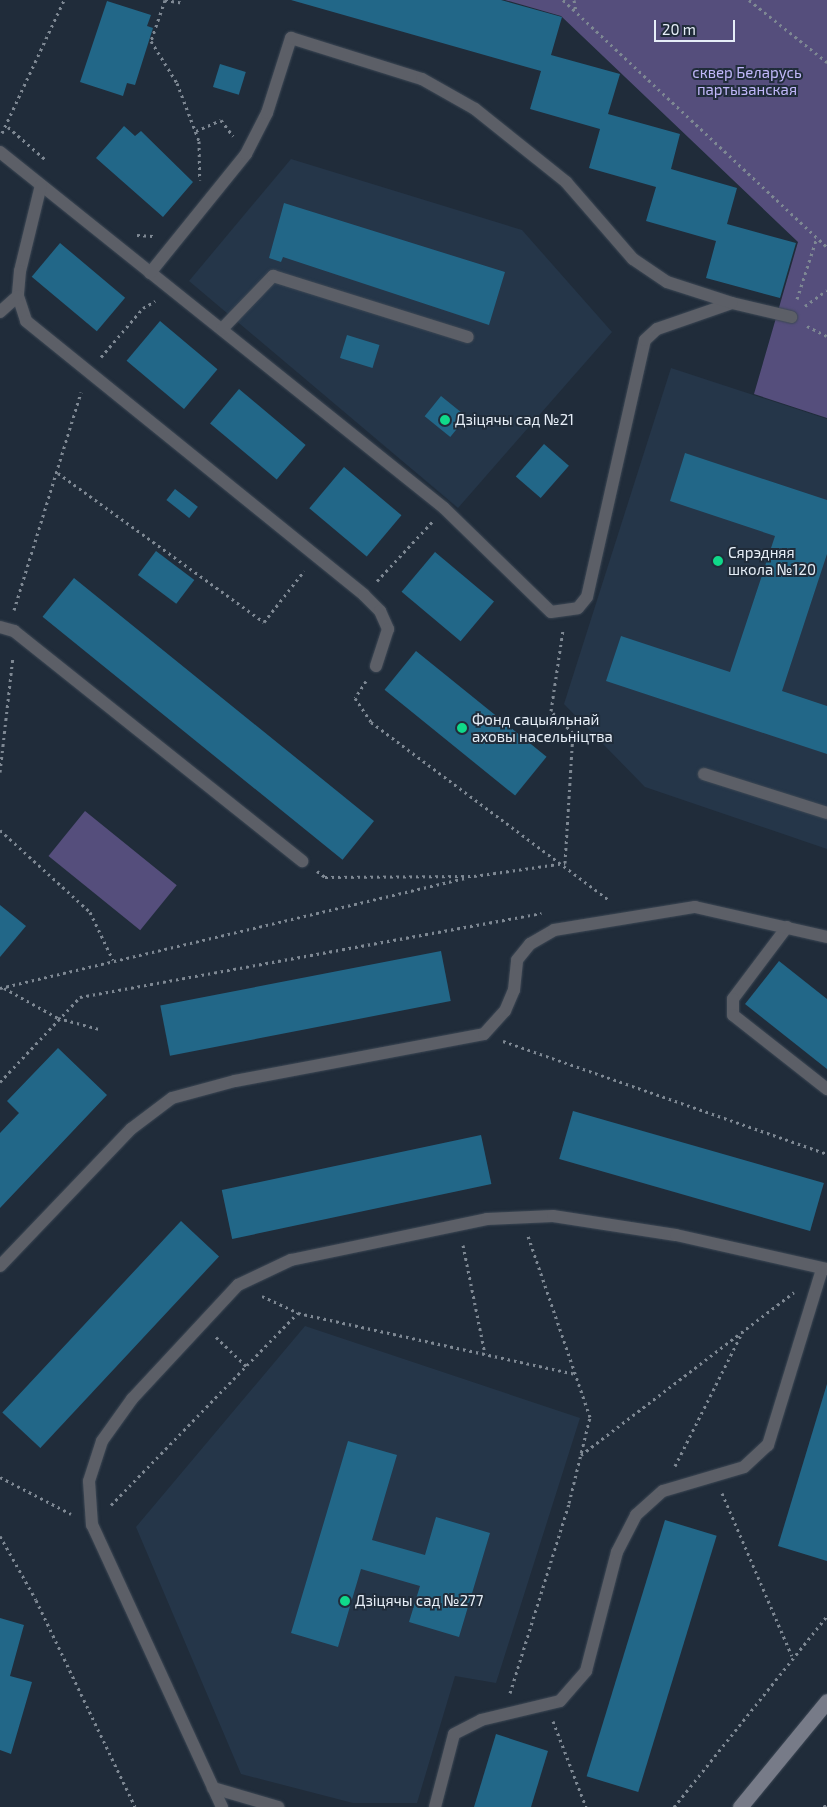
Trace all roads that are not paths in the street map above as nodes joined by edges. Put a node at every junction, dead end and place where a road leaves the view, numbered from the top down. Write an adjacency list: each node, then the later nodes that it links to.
1 (0, 152): 2 (lane)
2 (41, 185): 3 (lane); 4 (lane)
3 (150, 273): 5 (lane); 8 (lane)
4 (18, 296): 6 (lane); 11 (lane)
5 (732, 303): 7 (lane); 8 (lane)
6 (0, 312)
7 (791, 317)
8 (222, 329): 9 (lane)
9 (468, 337)
10 (0, 627): 14 (lane)
11 (376, 666)
12 (704, 774): 13 (lane)
13 (827, 813)
14 (302, 861)
15 (787, 927): 16 (lane); 17 (lane); 18 (lane)
16 (827, 937)
17 (827, 1089)
18 (0, 1266)
19 (825, 1270): 21 (lane); 24 (lane)
20 (827, 1700): 25 (street)
21 (213, 1788): 22 (lane); 23 (lane)
22 (222, 1807)
23 (278, 1807)
24 (435, 1807)
25 (740, 1807)

